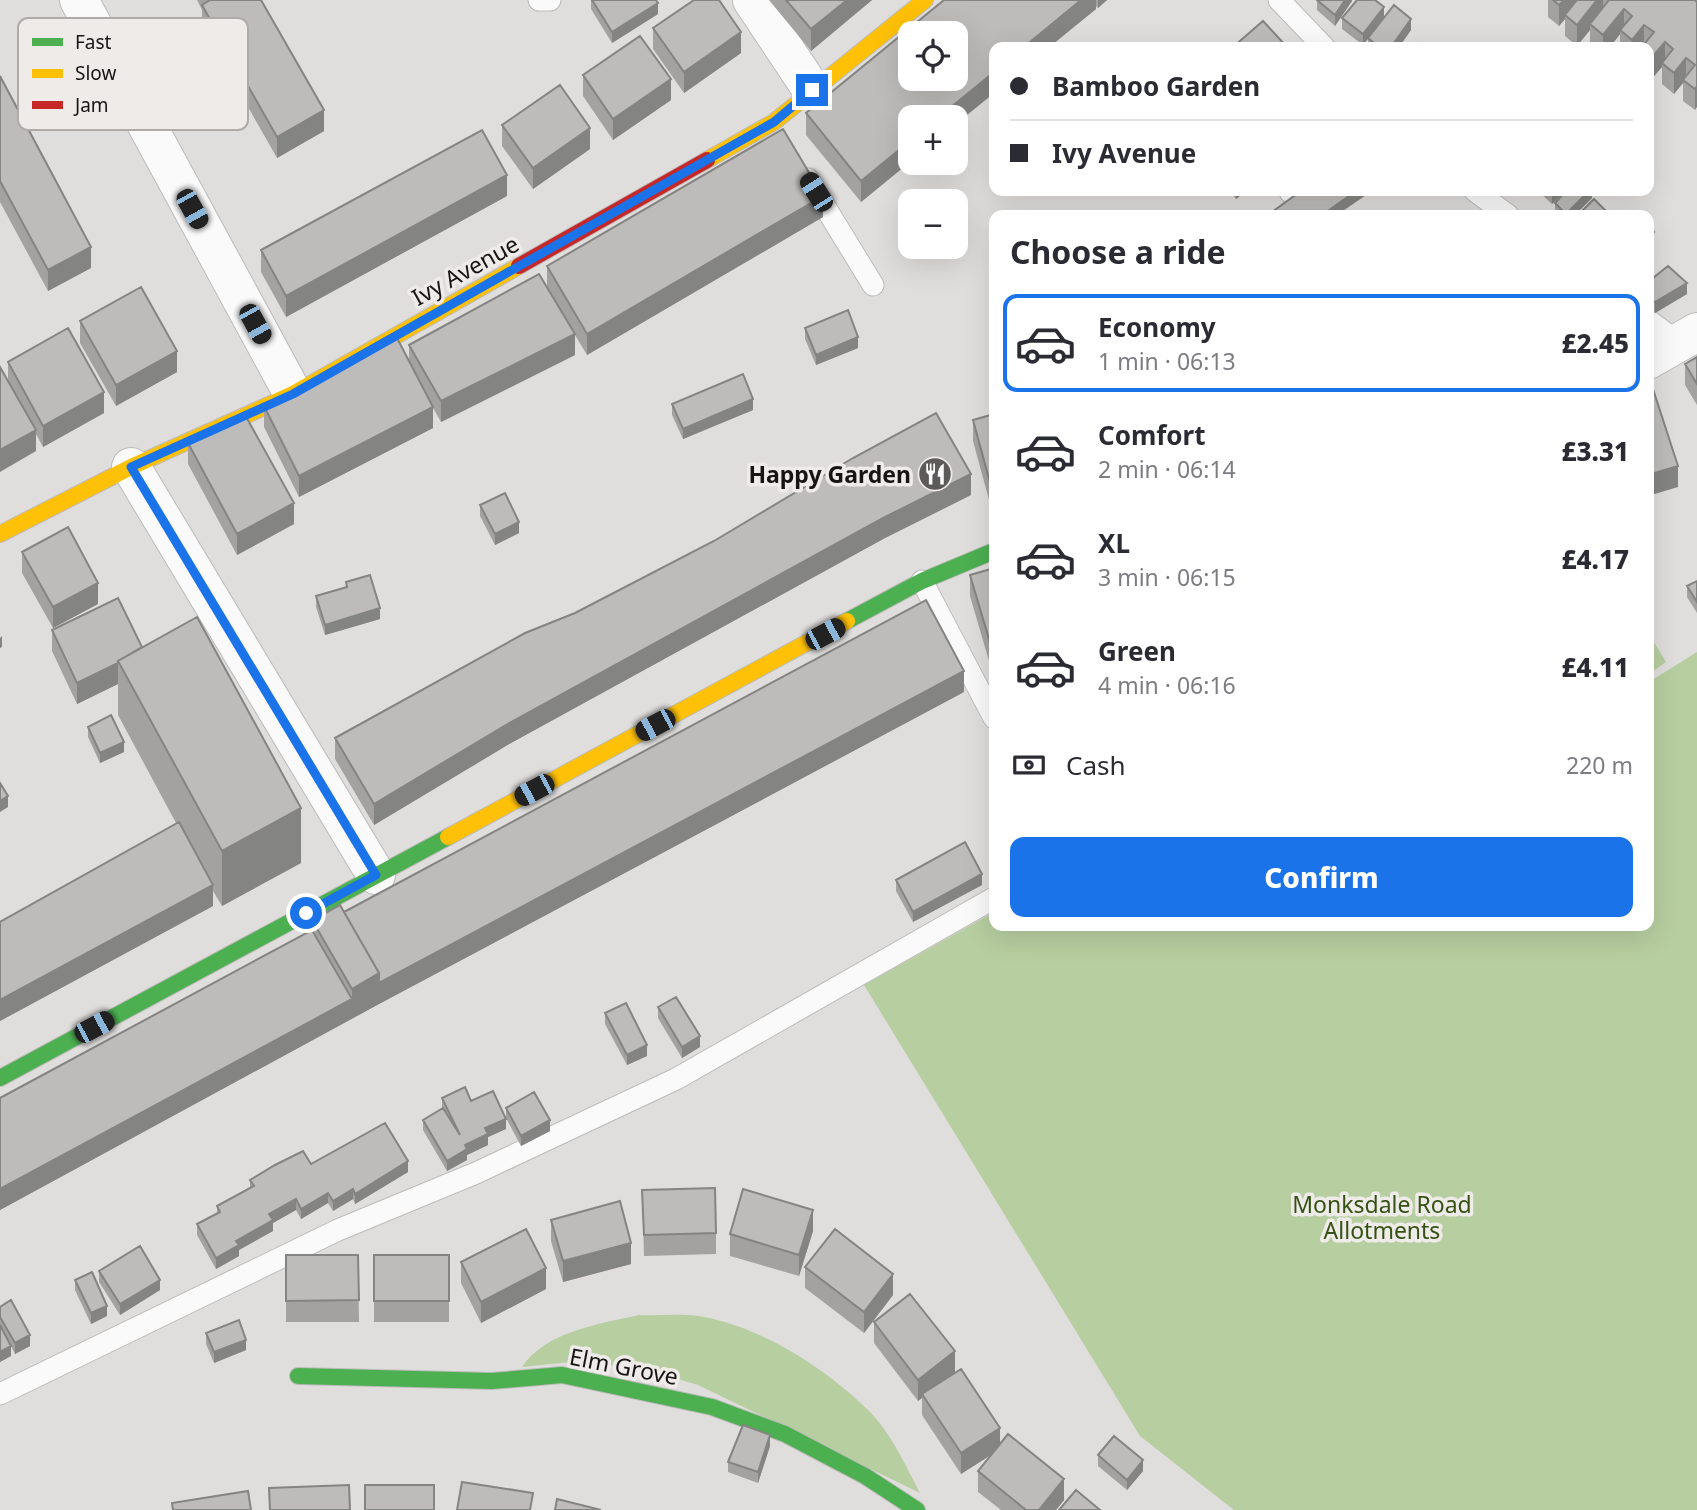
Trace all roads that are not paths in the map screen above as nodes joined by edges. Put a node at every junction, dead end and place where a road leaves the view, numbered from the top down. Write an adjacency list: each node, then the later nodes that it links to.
1 (79, 0): 7 (street)
2 (540, 0): 3 (lane)
3 (550, 0)
4 (752, 0): 9 (street)
5 (925, 0): 9 (street, Ivy Avenue)
6 (1282, 3): 8 (lane)
7 (89, 18)
8 (1319, 42)
9 (812, 90): 10 (street, Ivy Avenue)
10 (774, 122): 14 (lane); 17 (street, Ivy Avenue)
11 (150, 130): 17 (street)
12 (1482, 196): 13 (lane)
13 (1501, 210)
14 (873, 285)
15 (1654, 326): 16 (lane)
16 (1675, 345)
17 (293, 394): 18 (street, Ivy Avenue)
18 (131, 467): 19 (street, Ivy Avenue); 23 (street)
19 (0, 534)
20 (989, 553): 21 (street)
21 (922, 581): 22 (lane); 23 (street)
22 (989, 708)
23 (376, 875): 25 (street)
24 (989, 901): 27 (lane)
25 (0, 1078)
26 (298, 1376): 28 (street, Elm Grove)
27 (0, 1394)
28 (917, 1510)

